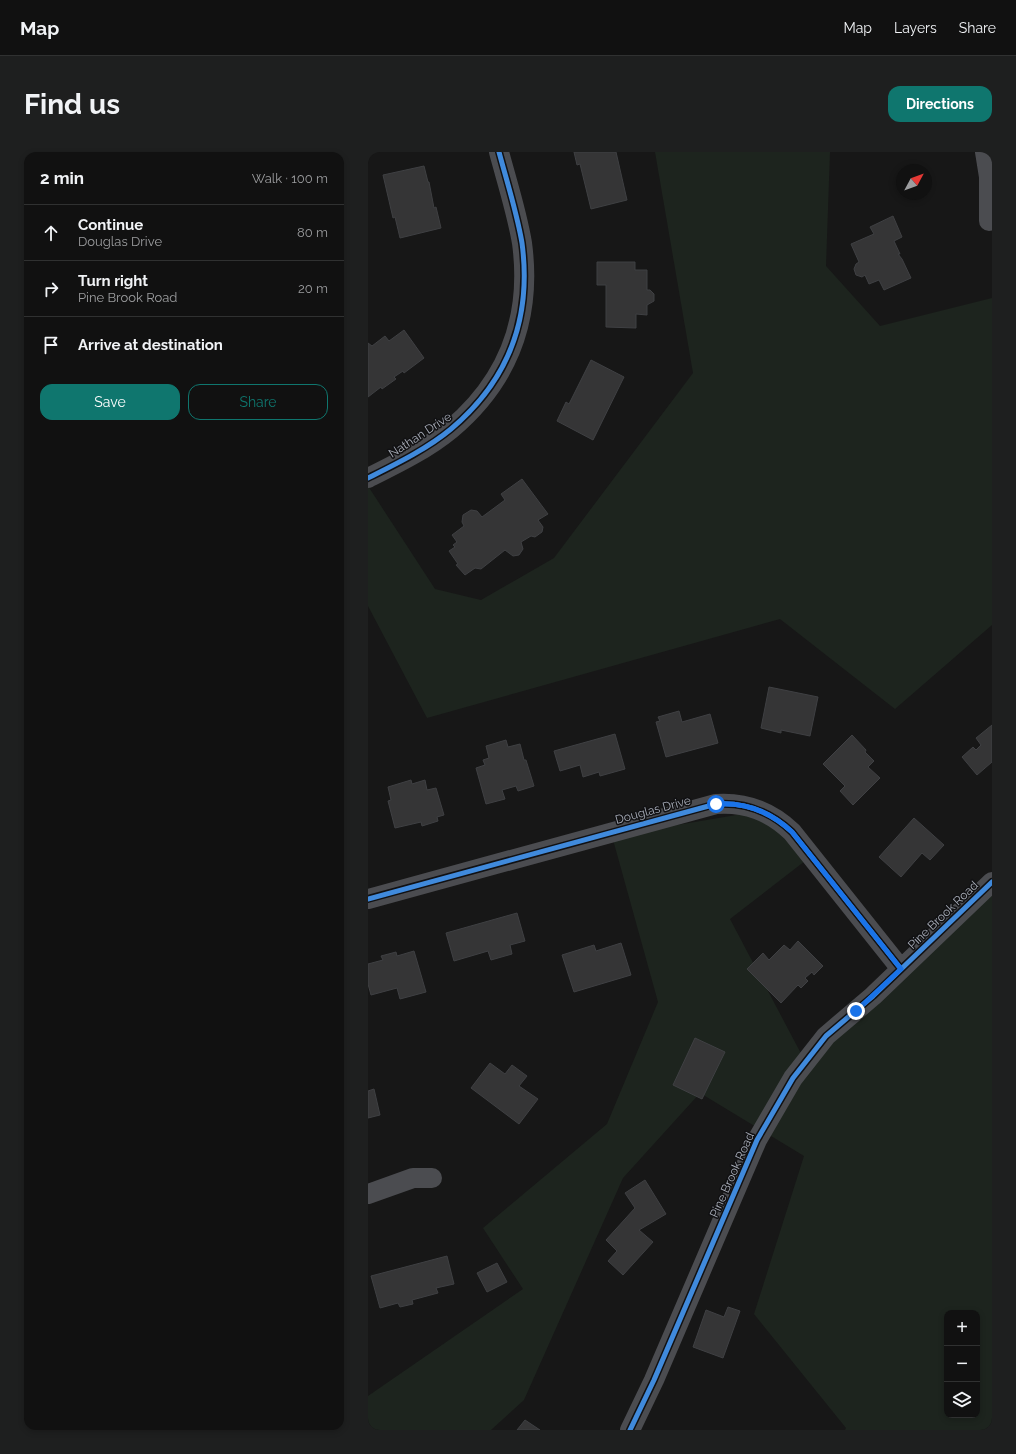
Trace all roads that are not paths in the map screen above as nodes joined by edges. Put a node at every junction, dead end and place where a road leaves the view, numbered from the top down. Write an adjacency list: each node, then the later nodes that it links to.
1 (499, 152): 4 (street, Nathan Drive)
2 (985, 152): 3 (street)
3 (989, 221)
4 (368, 478)
5 (992, 882): 7 (street, Pine Brook Road)
6 (368, 898): 7 (street, Douglas Drive)
7 (901, 969): 10 (street, Pine Brook Road)
8 (432, 1178): 9 (street)
9 (368, 1194)
10 (630, 1430)

